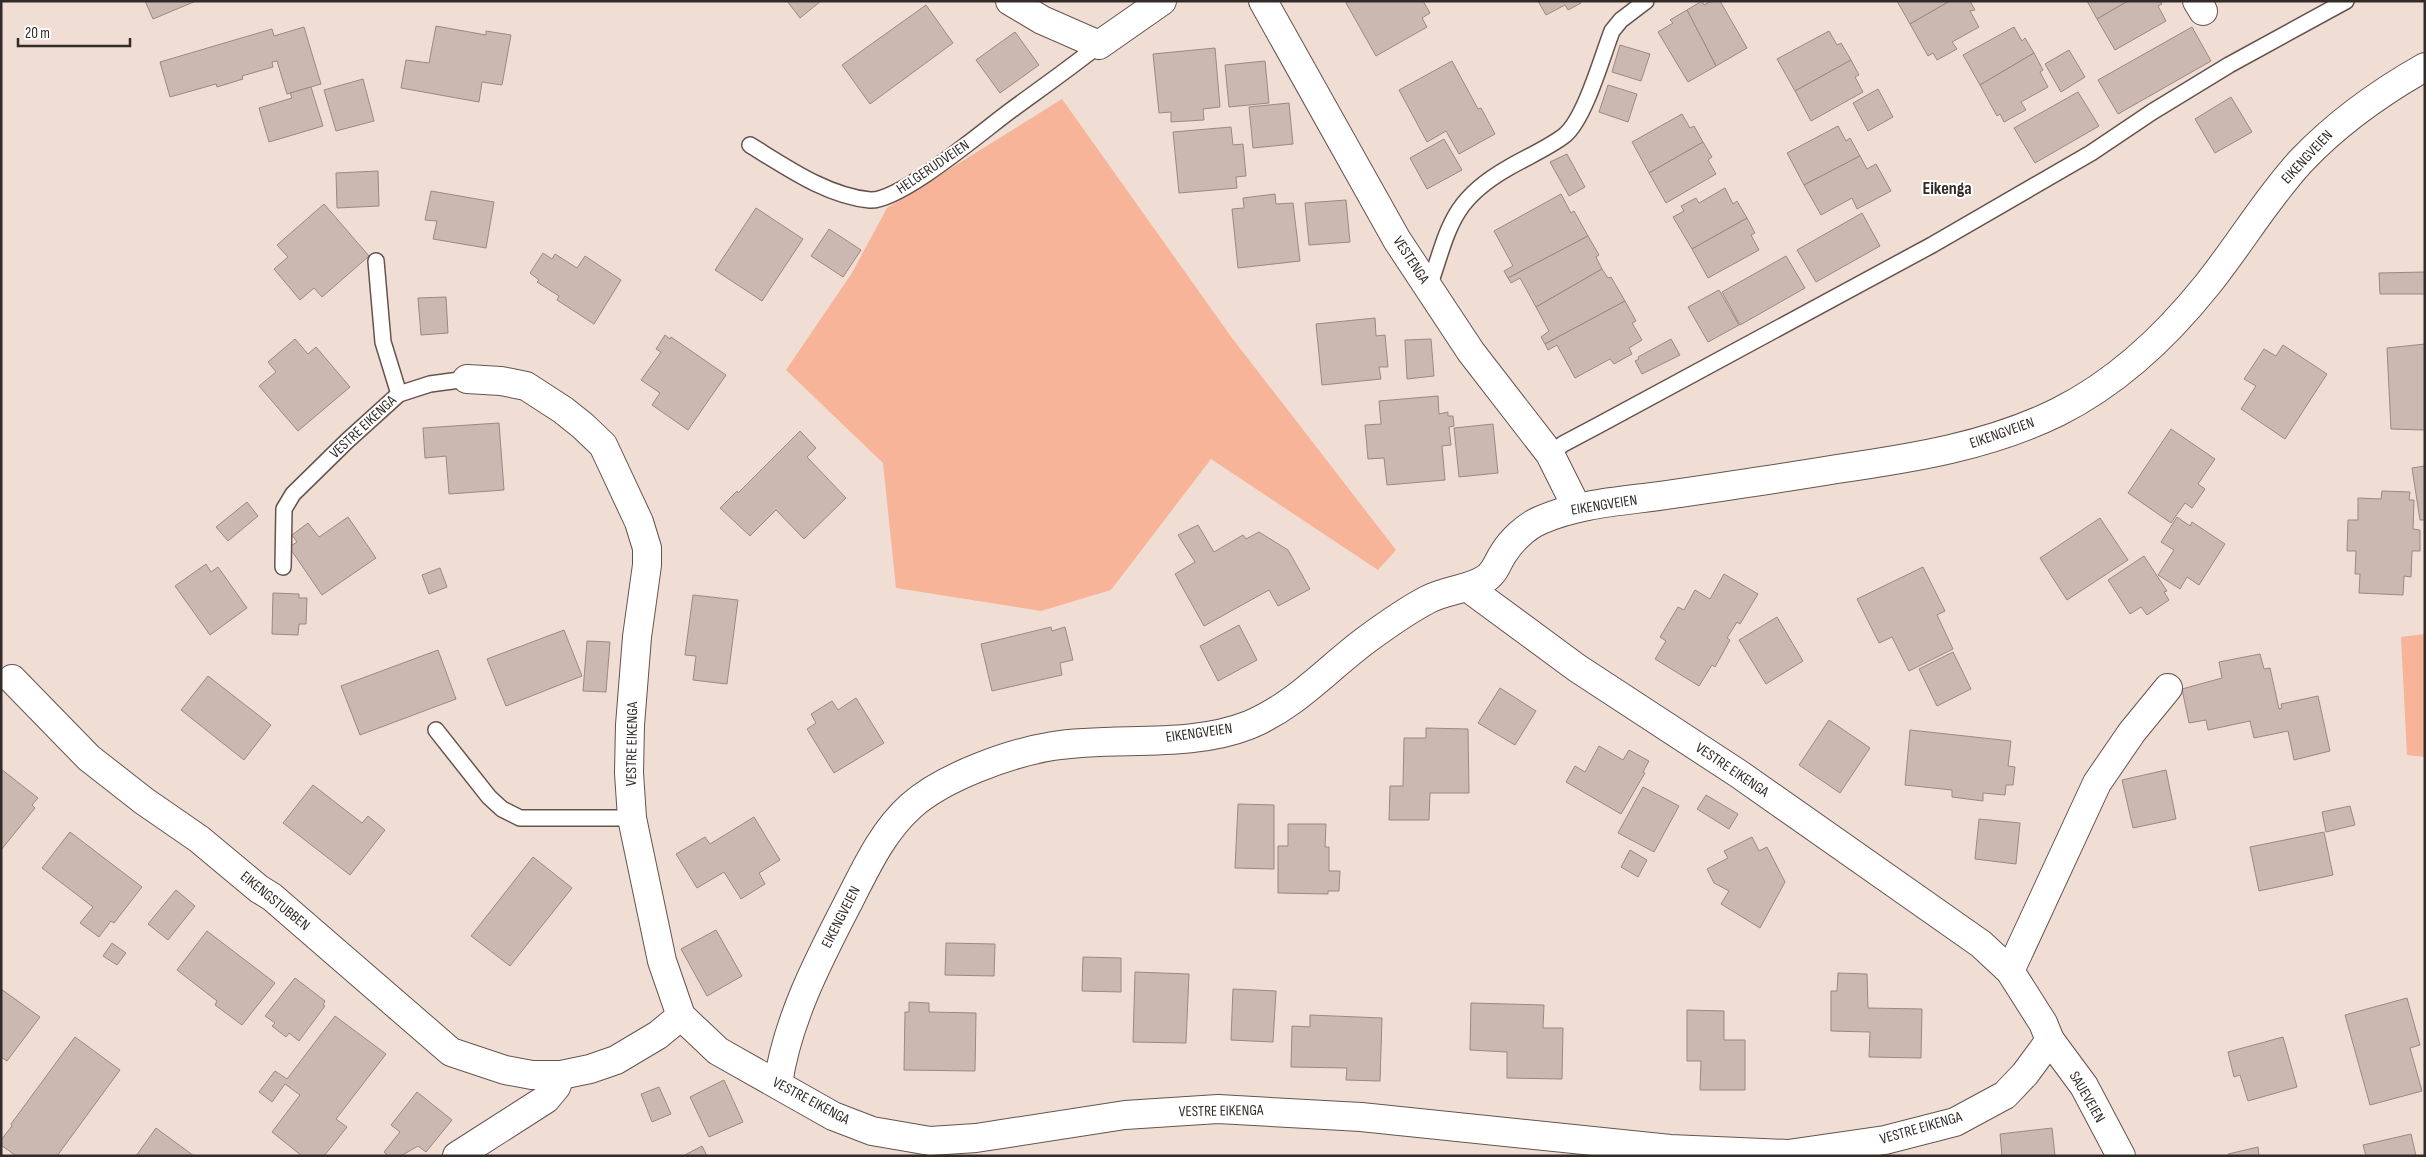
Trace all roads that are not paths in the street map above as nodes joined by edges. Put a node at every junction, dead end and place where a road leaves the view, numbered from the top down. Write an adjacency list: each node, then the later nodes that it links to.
1 (1010, 1): 6 (street)
2 (1162, 1): 6 (street, HELGERUDVEIEN)
3 (1263, 1): 10 (street, VESTENGA)
4 (1646, 1): 10 (lane)
5 (2346, 1): 13 (lane)
6 (1099, 45): 8 (lane, HELGERUDVEIEN)
7 (2425, 67): 14 (street, EIKENGVEIEN)
8 (750, 145)
9 (376, 262): 12 (lane)
10 (1428, 287): 13 (street, VESTENGA)
11 (467, 379): 12 (lane, VESTRE EIKENGA); 20 (street, VESTRE EIKENGA)
12 (399, 394): 15 (lane, VESTRE EIKENGA)
13 (1550, 454): 14 (street, VESTENGA)
14 (1577, 508): 16 (street, EIKENGVEIEN)
15 (283, 567)
16 (1467, 587): 21 (street, VESTRE EIKENGA); 25 (street, EIKENGVEIEN)
17 (12, 679): 24 (street, EIKENGSTUBBEN)
18 (2168, 688): 21 (street)
19 (436, 730): 20 (lane)
20 (632, 818): 22 (street, VESTRE EIKENGA)
21 (2010, 971): 23 (street, VESTRE EIKENGA)
22 (681, 1016): 24 (street, EIKENGSTUBBEN); 25 (street, VESTRE EIKENGA)
23 (2050, 1040): 25 (street, VESTRE EIKENGA); 27 (street, SAUEVEIEN)
24 (561, 1075): 26 (street)
25 (778, 1084)
26 (457, 1156)
27 (2120, 1156)

